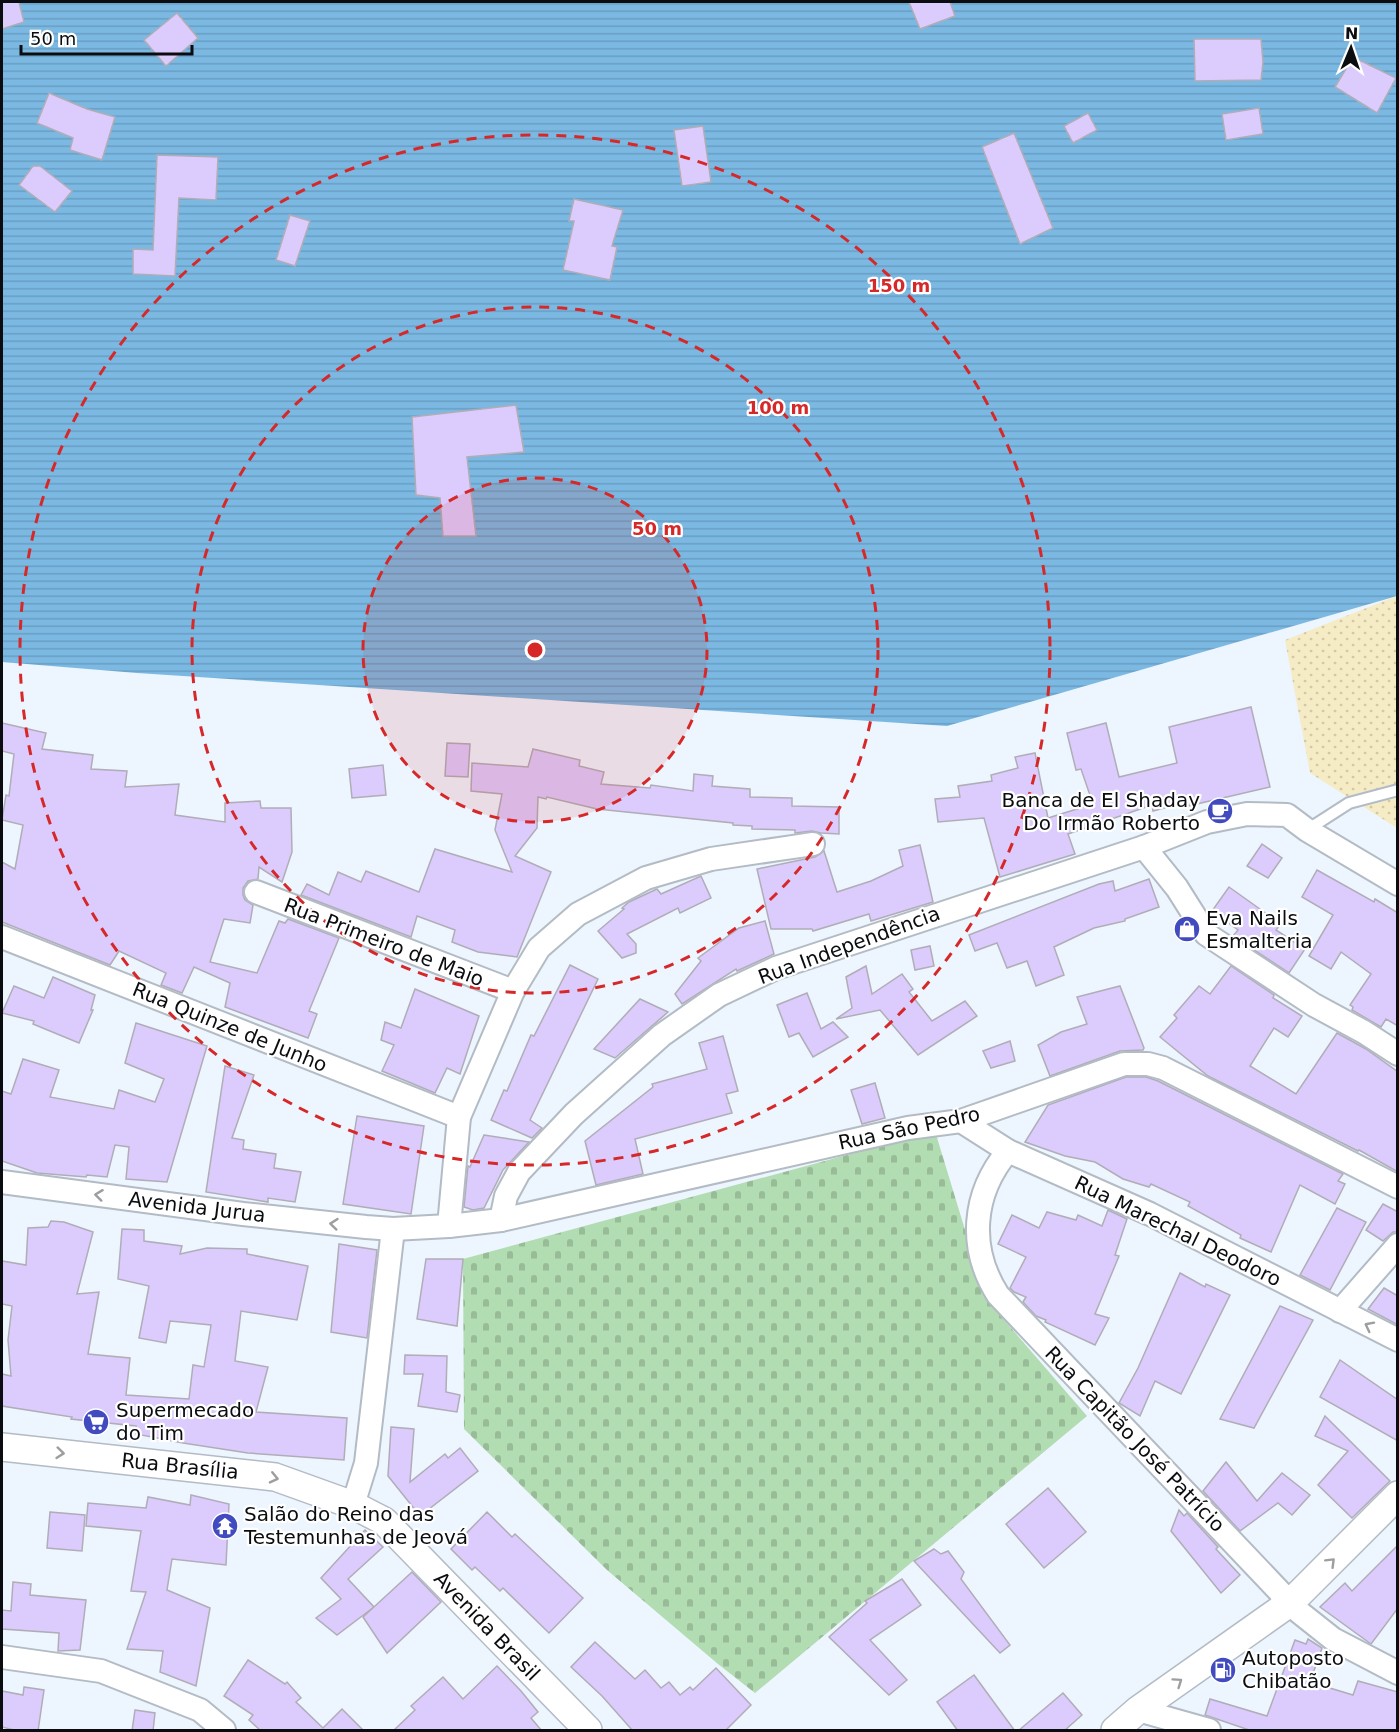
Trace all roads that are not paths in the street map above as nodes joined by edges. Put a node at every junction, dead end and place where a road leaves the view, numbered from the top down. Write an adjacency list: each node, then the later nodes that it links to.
1 (1398, 790): 2 (lane)
2 (1307, 831): 4 (street, Rua Independência); 5 (street)
3 (813, 844): 8 (street)
4 (1144, 847): 9 (street); 15 (street, Rua Independência)
5 (1398, 884)
6 (256, 892): 8 (street, Rua Primeiro de Maio)
7 (2, 937): 10 (street, Rua Quinze de Junho)
8 (513, 991): 10 (street)
9 (1398, 1054)
10 (459, 1117): 16 (street)
11 (961, 1120): 12 (street, Rua Marechal Deodoro); 14 (street, Rua São Pedro); 15 (street, Rua São Pedro)
12 (1008, 1151): 19 (street, Rua Marechal Deodoro); 24 (street, Rua Capitão José Patrício)
13 (2, 1182): 17 (street, Avenida Jurua, one-way to 13)
14 (1398, 1186)
15 (501, 1220): 16 (street, Rua São Pedro)
16 (449, 1226): 17 (street, Rua São Pedro)
17 (393, 1229): 23 (street)
18 (1398, 1245): 19 (street)
19 (1340, 1311): 20 (street, Rua Marechal Deodoro, one-way to 19)
20 (1398, 1340)
21 (2, 1447): 23 (street, Rua Brasília, one-way to 23)
22 (1398, 1495): 24 (street, one-way to 22)
23 (353, 1505): 29 (street, Avenida Brasil)
24 (1291, 1602): 26 (street, Rua Capitão José Patrício); 27 (street, one-way to 24)
25 (2, 1657): 28 (street)
26 (1398, 1673)
27 (1138, 1710): 30 (street); 31 (street)
28 (224, 1731)
29 (588, 1731)
30 (1115, 1731)
31 (1209, 1731)

